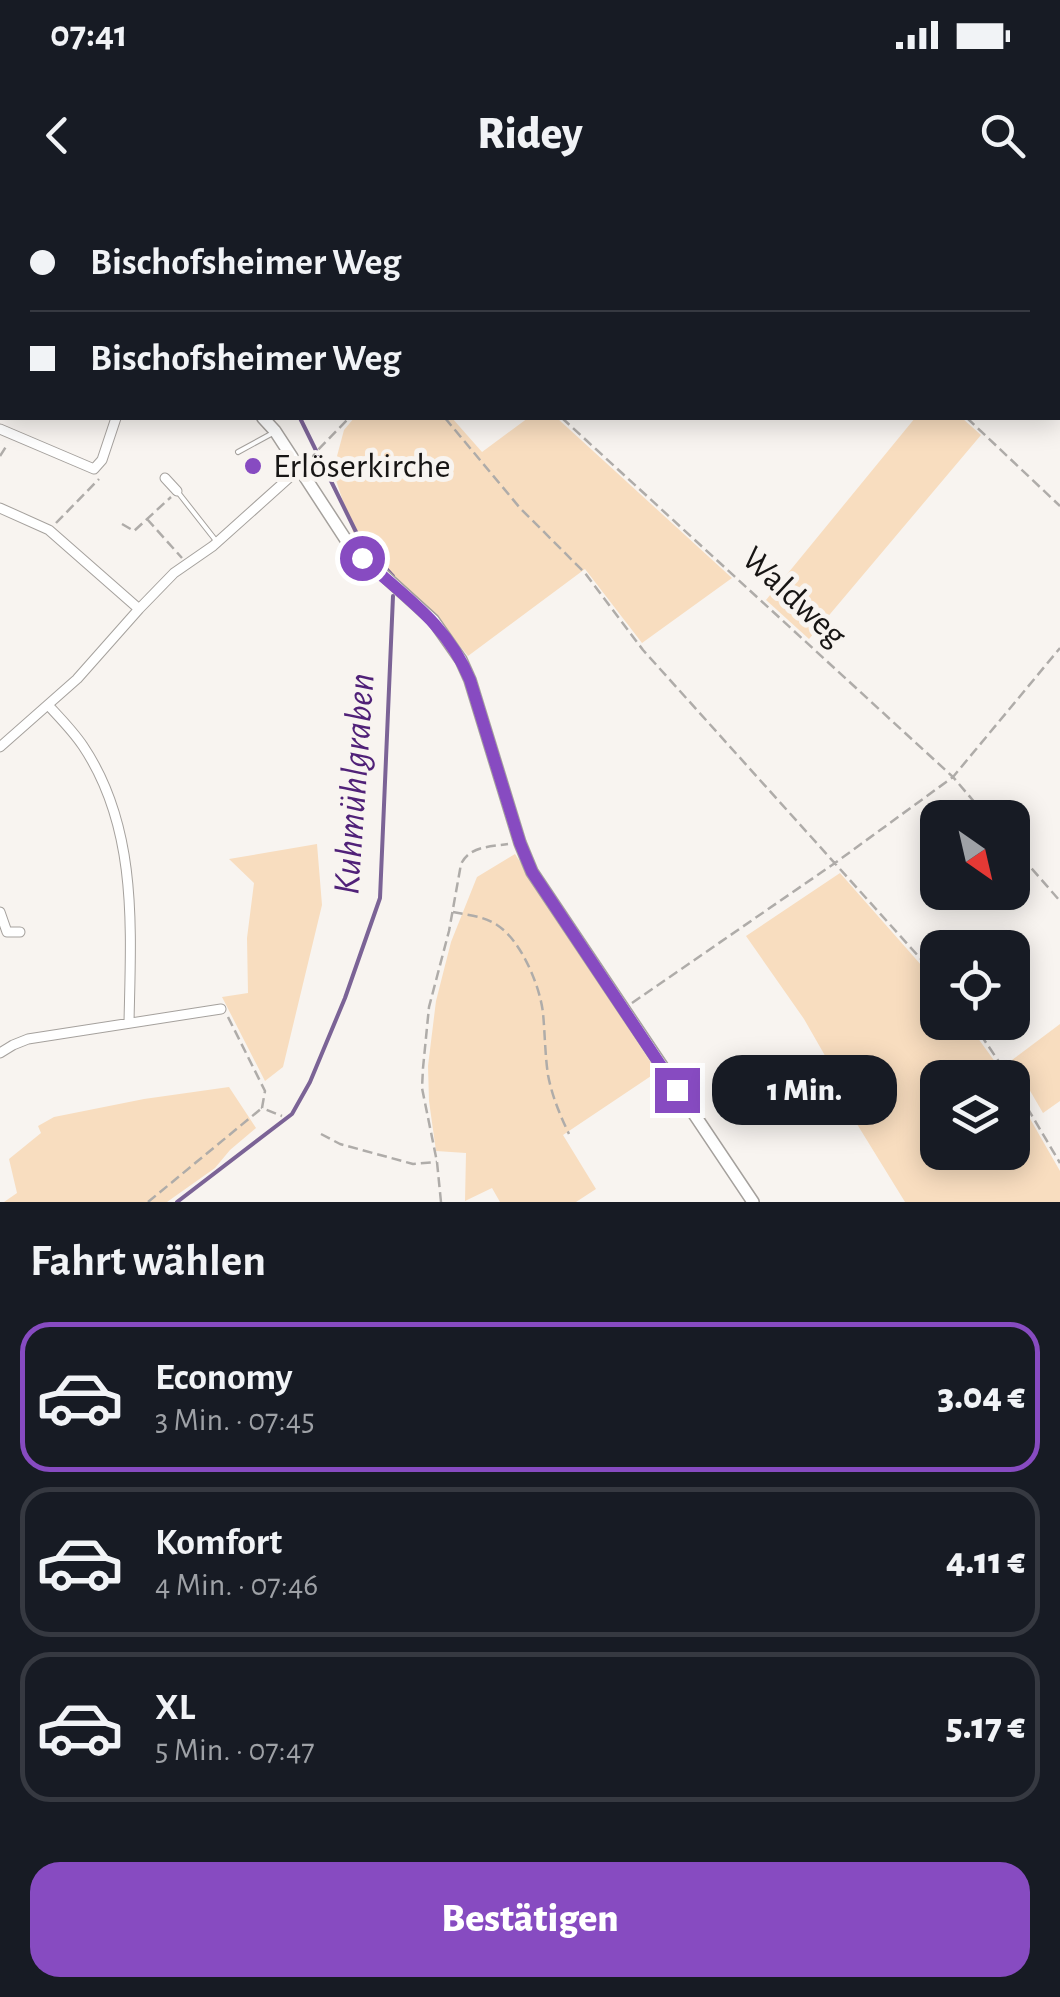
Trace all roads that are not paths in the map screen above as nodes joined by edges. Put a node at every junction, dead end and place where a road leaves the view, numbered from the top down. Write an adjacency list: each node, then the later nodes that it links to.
1 (115, 420): 3 (street)
2 (266, 420): 4 (street)
3 (0, 429)
4 (275, 431): 5 (lane); 6 (street)
5 (238, 452)
6 (300, 468): 10 (street); 19 (street)
7 (165, 478): 8 (street)
8 (178, 491): 10 (lane)
9 (0, 508): 11 (street)
10 (218, 542): 11 (street)
11 (139, 609): 12 (street)
12 (48, 704): 13 (street); 17 (street)
13 (0, 747)
14 (0, 912): 15 (street)
15 (20, 932)
16 (221, 1009): 17 (street)
17 (129, 1022): 18 (street)
18 (0, 1053)
19 (752, 1202)

